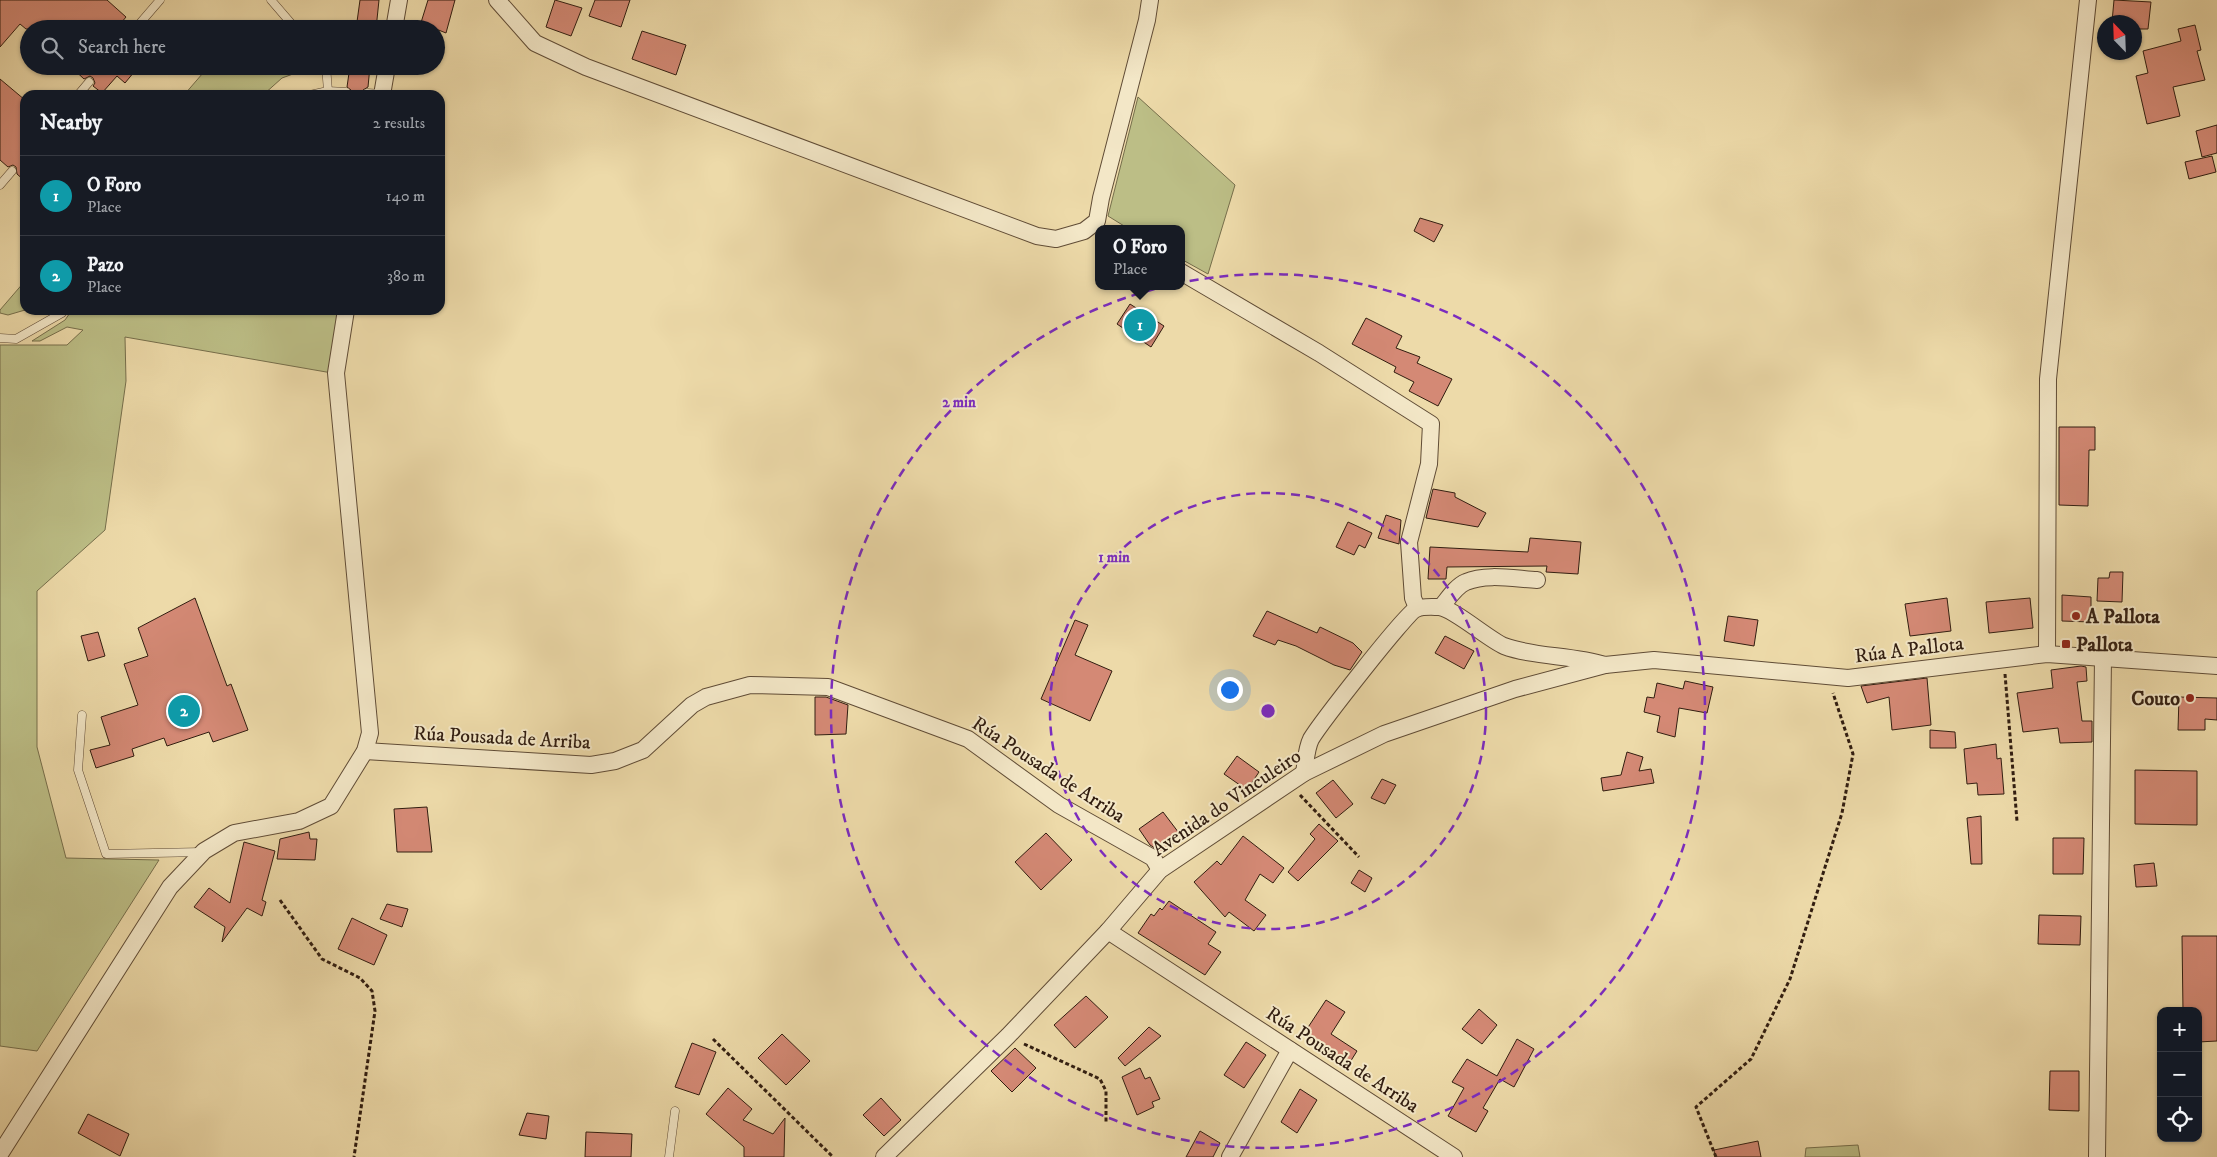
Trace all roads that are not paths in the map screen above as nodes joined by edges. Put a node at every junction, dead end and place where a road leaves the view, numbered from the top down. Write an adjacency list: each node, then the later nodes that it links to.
1 (160, 0): 7 (lane)
2 (271, 0): 8 (lane)
3 (399, 0): 9 (street)
4 (497, 0): 19 (street)
5 (1150, 0): 18 (street)
6 (2088, 0): 27 (street)
7 (143, 20)
8 (288, 20)
9 (396, 20)
10 (327, 75): 14 (lane)
11 (384, 75): 15 (street)
12 (88, 82): 13 (lane)
13 (82, 90)
14 (328, 90)
15 (378, 90)
16 (12, 171): 17 (lane)
17 (0, 185)
18 (1104, 225)
19 (1095, 228)
20 (1185, 274): 26 (street)
21 (58, 315): 23 (lane)
22 (345, 315): 32 (street)
23 (0, 338)
24 (1537, 580): 25 (street)
25 (1441, 607): 26 (street); 29 (street)
26 (1417, 608): 33 (street)
27 (2047, 654): 28 (street, Rúa A Pallota); 29 (street, Rúa A Pallota)
28 (2103, 658): 30 (street, Rúa A Pallota); 44 (street)
29 (1605, 664): 33 (street, Avenida do Vinculeiro)
30 (2217, 666)
31 (82, 715): 34 (lane)
32 (365, 751): 34 (street); 35 (street, Rúa Pousada de Arriba)
33 (1304, 772): 35 (street, Avenida do Vinculeiro)
34 (204, 852): 39 (street)
35 (1160, 870): 36 (street, Avenida do Vinculeiro)
36 (1108, 932): 37 (street, Rúa Pousada de Arriba); 41 (street, Avenida do Vinculeiro)
37 (1290, 1050): 42 (street); 43 (street, Rúa Pousada de Arriba)
38 (675, 1111): 40 (lane)
39 (0, 1154)
40 (669, 1157)
41 (884, 1157)
42 (1230, 1157)
43 (1454, 1157)
44 (2097, 1157)

